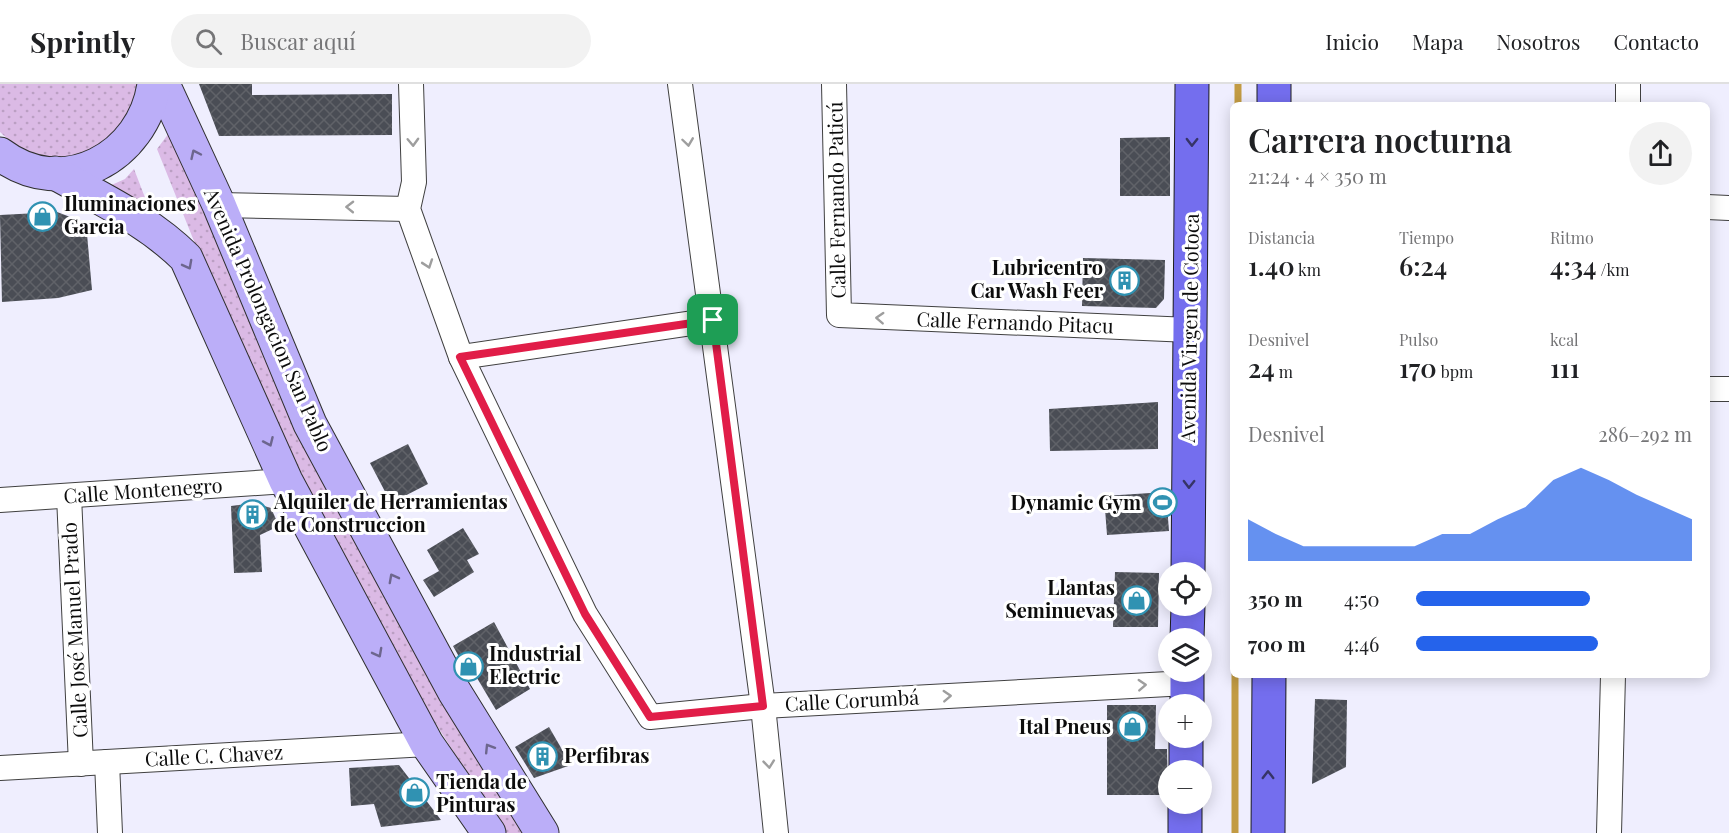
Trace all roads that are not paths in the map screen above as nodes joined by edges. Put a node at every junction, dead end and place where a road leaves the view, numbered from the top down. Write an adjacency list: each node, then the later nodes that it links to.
1 (154, 84): 12 (main road)
2 (163, 84): 14 (main road, Avenida Prolongacion San Pablo, one-way to 2)
3 (411, 84): 17 (street, one-way to 17)
4 (680, 84): 19 (street, one-way to 19)
5 (834, 84): 18 (street, Calle Fernando Paticú)
6 (1192, 84): 20 (main road, Avenida Virgen de Cotoca, one-way to 20)
7 (1274, 84): 9 (main road)
8 (1628, 84): 10 (street)
9 (1274, 102)
10 (1628, 102)
11 (0, 154): 12 (main road)
12 (44, 172): 13 (main road); 24 (main road, one-way to 24)
13 (0, 186)
14 (219, 205): 17 (street, one-way to 14); 39 (main road, Avenida Prolongacion San Pablo, one-way to 14)
15 (1710, 207): 16 (street)
16 (1729, 208)
17 (408, 209): 21 (street, Calle Corumbá, one-way to 21)
18 (839, 315): 20 (street, Calle Fernando Pitacu, one-way to 18)
19 (713, 320): 21 (street); 31 (street)
20 (1190, 330): 27 (main road, Avenida Virgen de Cotoca, one-way to 27)
21 (460, 357): 31 (street, Calle Corumbá)
22 (1710, 389): 23 (street)
23 (1729, 389)
24 (286, 481): 25 (street, Calle Montenegro); 32 (main road, one-way to 32)
25 (69, 496): 26 (street, Calle Montenegro); 34 (street, Calle José Manuel Prado)
26 (0, 500)
27 (1188, 562)
28 (1269, 678): 42 (main road, one-way to 28)
29 (1613, 678): 43 (street)
30 (1187, 687): 31 (street, Calle Corumbá, one-way to 30)
31 (763, 706): 40 (street, one-way to 40)
32 (427, 744): 33 (street, Calle C. Chavez); 38 (main road)
33 (107, 762): 34 (street, Calle C. Chavez); 37 (street, Calle José Manuel Prado)
34 (81, 764): 35 (street, Calle C. Chavez)
35 (0, 768)
36 (1185, 814): 41 (main road)
37 (110, 833)
38 (489, 833)
39 (542, 833)
40 (776, 833)
41 (1185, 833)
42 (1268, 833)
43 (1609, 833)

